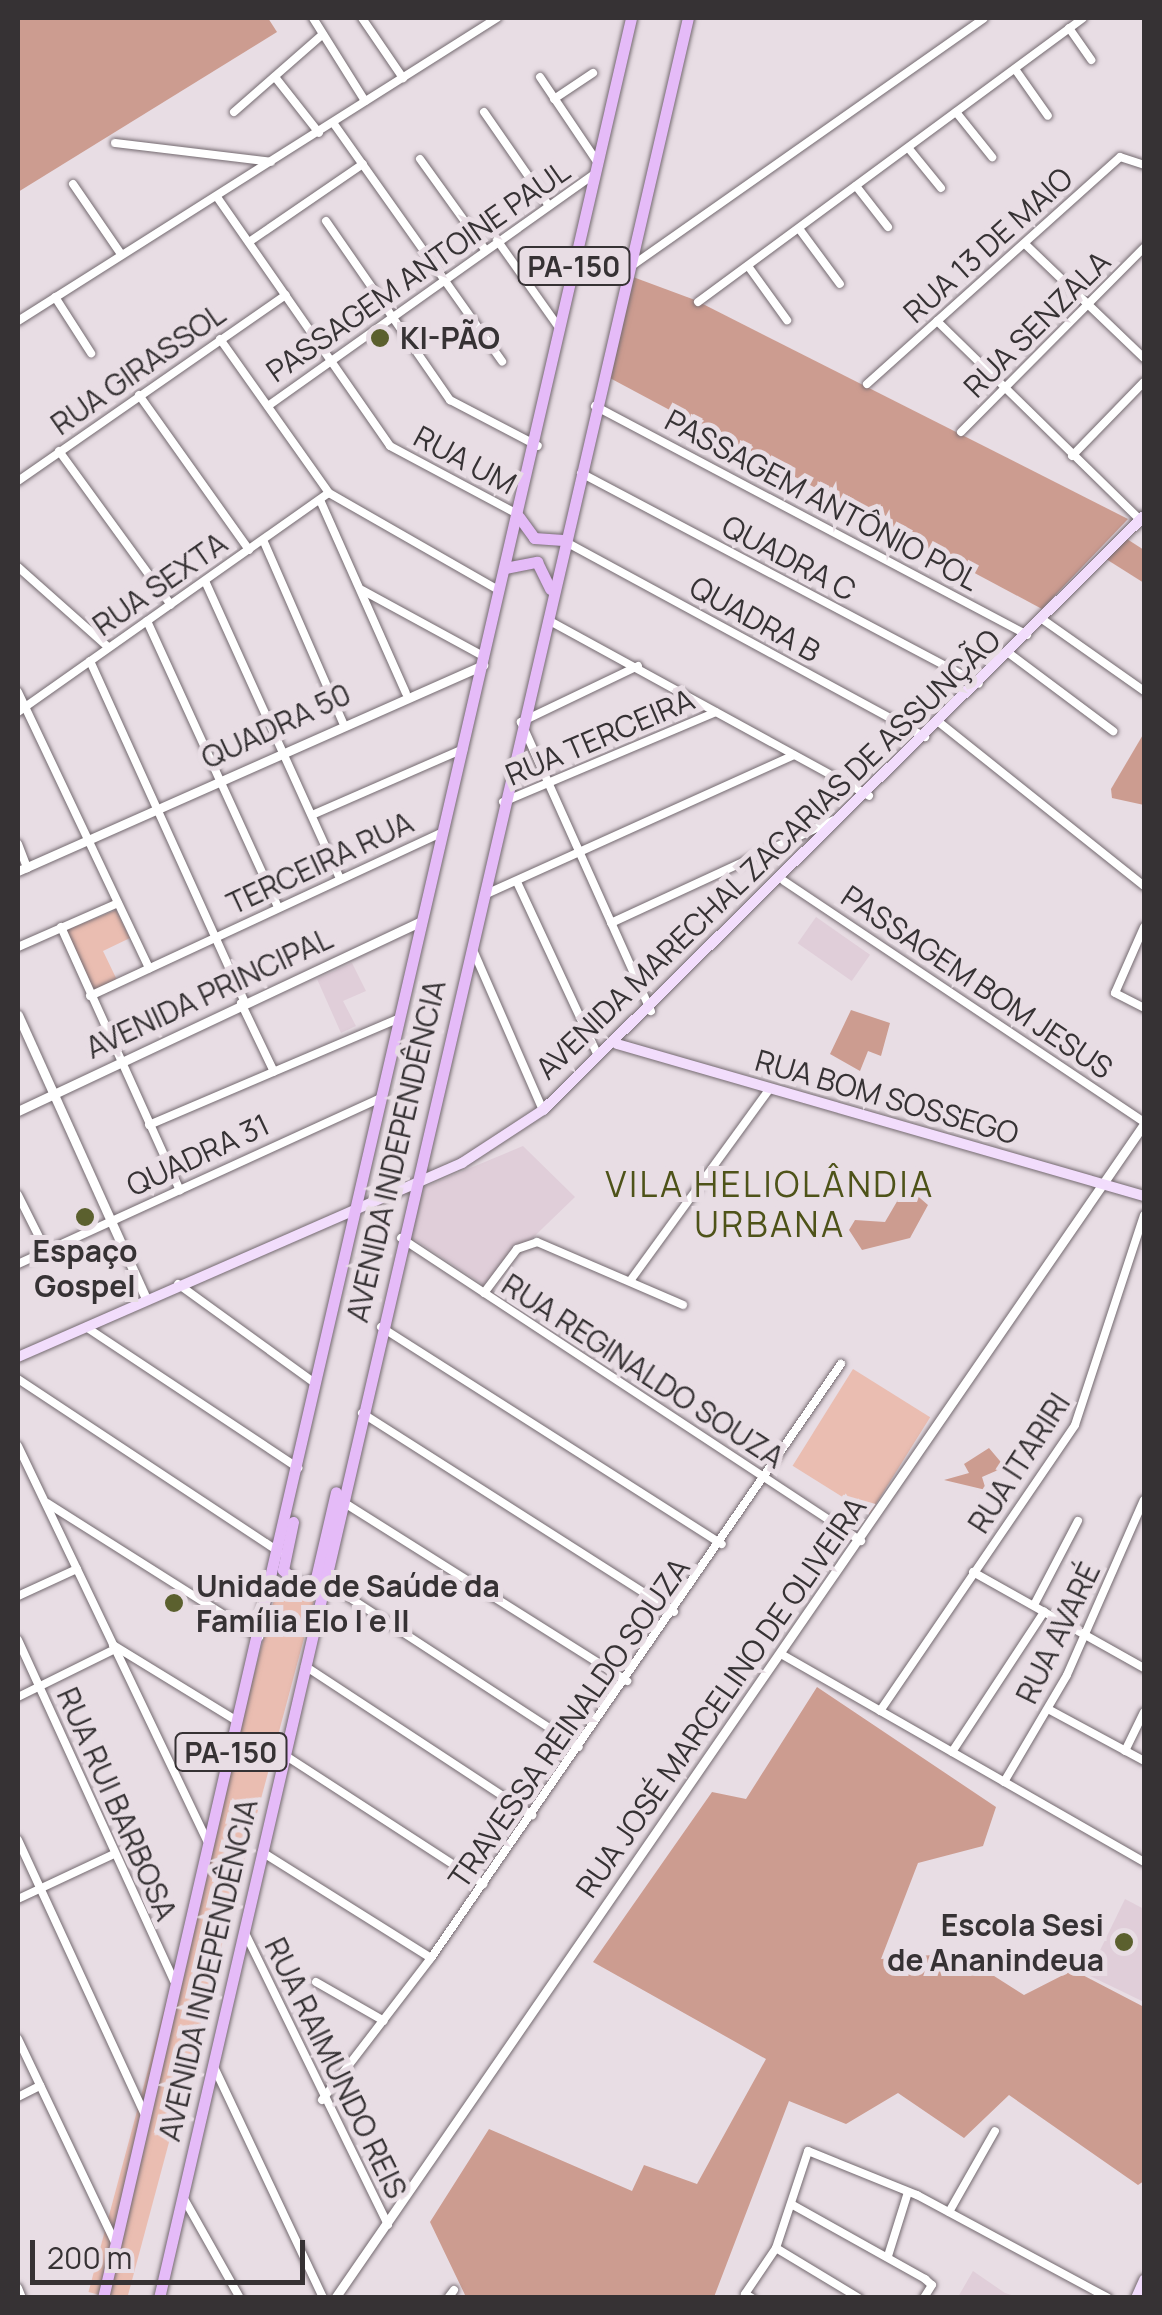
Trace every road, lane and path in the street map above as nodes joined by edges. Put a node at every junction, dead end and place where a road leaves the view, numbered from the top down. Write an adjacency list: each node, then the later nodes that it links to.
1 (313, 18): 9 (street)
2 (362, 18): 15 (street)
3 (497, 18): 15 (street)
4 (631, 18): 31 (main road, AVENIDA INDEPENDÊNCIA / PA-150)
5 (688, 18): 47 (main road, AVENIDA INDEPENDÊNCIA / PA-150)
6 (984, 18): 47 (street)
7 (1083, 18): 8 (street)
8 (1069, 28): 10 (street); 11 (street)
9 (322, 34): 13 (street); 17 (street)
10 (1091, 60)
11 (1015, 70): 20 (street); 21 (street)
12 (592, 73): 16 (street)
13 (276, 77): 18 (street); 23 (street)
14 (540, 77): 16 (street)
15 (402, 78): 17 (street)
16 (554, 99): 31 (street)
17 (365, 101): 22 (street)
18 (234, 112)
19 (484, 112): 36 (street)
20 (956, 112): 25 (street); 26 (street)
21 (1048, 116)
22 (334, 124): 23 (street); 29 (street)
23 (319, 133): 28 (street)
24 (115, 143): 28 (street)
25 (910, 150): 33 (street); 34 (street)
26 (992, 157)
27 (420, 159): 43 (street)
28 (271, 162): 35 (street)
29 (364, 164): 41 (street); 48 (street)
30 (1144, 165): 42 (street, RUA 13 DE MAIO)
31 (597, 168): 36 (street, PASSAGEM ANTOINE PAUL); 58 (main road, AVENIDA INDEPENDÊNCIA / PA-150)
32 (73, 184): 45 (street)
33 (856, 186): 38 (street); 39 (street)
34 (940, 188)
35 (217, 197): 41 (street, RUA UM); 45 (street)
36 (547, 204): 40 (street, PASSAGEM ANTOINE PAUL)
37 (326, 221): 54 (street)
38 (888, 227)
39 (800, 230): 46 (street); 49 (street)
40 (497, 240): 43 (street, PASSAGEM ANTOINE PAUL); 58 (street)
41 (249, 242): 50 (street, RUA UM)
42 (1025, 244): 53 (street); 57 (street, RUA 13 DE MAIO)
43 (484, 248): 48 (street, PASSAGEM ANTOINE PAUL)
44 (1144, 248): 53 (street, RUA SENZALA)
45 (122, 254): 51 (street)
46 (748, 266): 52 (street); 55 (street)
47 (623, 272): 69 (main road, AVENIDA INDEPENDÊNCIA / PA-150)
48 (442, 276): 54 (street, PASSAGEM ANTOINE PAUL); 63 (street)
49 (840, 284)
50 (286, 295): 59 (street, RUA GIRASSOL); 62 (street, RUA UM)
51 (55, 297): 56 (street); 60 (street)
52 (698, 302)
53 (1089, 305): 61 (street); 66 (street, RUA SENZALA)
54 (392, 314): 62 (street, PASSAGEM ANTOINE PAUL); 71 (street)
55 (787, 320)
56 (18, 321)
57 (936, 322): 65 (street, RUA 13 DE MAIO); 66 (street)
58 (560, 329): 71 (main road, AVENIDA INDEPENDÊNCIA / PA-150)
59 (220, 339): 67 (street, RUA GIRASSOL); 68 (street)
60 (91, 353)
61 (1144, 358)
62 (330, 359): 68 (street, PASSAGEM ANTOINE PAUL); 78 (street, RUA UM)
63 (502, 361)
64 (1144, 382): 73 (street)
65 (867, 384)
66 (1006, 388): 70 (street, RUA SENZALA); 73 (street)
67 (140, 394): 72 (street, RUA GIRASSOL); 82 (street)
68 (268, 406): 76 (street)
69 (595, 406): 74 (main road, AVENIDA INDEPENDÊNCIA / PA-150); 93 (street, PASSAGEM ANTÔNIO POL)
70 (960, 432)
71 (538, 446): 78 (main road, AVENIDA INDEPENDÊNCIA / PA-150)
72 (59, 451): 75 (street, RUA GIRASSOL); 89 (street)
73 (1072, 456): 79 (street)
74 (578, 471): 80 (main road, AVENIDA INDEPENDÊNCIA / PA-150); 99 (street, QUADRA C)
75 (18, 481)
76 (329, 494): 77 (street, RUA SEXTA); 87 (street)
77 (320, 500): 81 (street, RUA SEXTA); 86 (street)
78 (519, 515): 80 (main road); 84 (main road, AVENIDA INDEPENDÊNCIA / PA-150)
79 (1142, 518): 91 (main road, AVENIDA MARECHAL ZACARIAS DE ASSUNÇÃO)
80 (563, 540): 88 (main road, AVENIDA INDEPENDÊNCIA / PA-150); 110 (street, QUADRA B)
81 (264, 542): 82 (street, RUA SEXTA); 107 (street)
82 (250, 550): 85 (street, RUA SEXTA)
83 (18, 568): 94 (street)
84 (505, 568): 87 (main road, AVENIDA INDEPENDÊNCIA / PA-150); 88 (main road)
85 (205, 580): 89 (street, RUA SEXTA); 112 (street)
86 (360, 589): 97 (street); 102 (street)
87 (500, 591): 97 (main road, AVENIDA INDEPENDÊNCIA / PA-150)
88 (551, 593): 90 (main road, AVENIDA INDEPENDÊNCIA / PA-150)
89 (172, 605): 92 (street, RUA SEXTA)
90 (545, 619): 98 (street); 106 (main road, AVENIDA INDEPENDÊNCIA / PA-150)
91 (1042, 619): 93 (main road, AVENIDA MARECHAL ZACARIAS DE ASSUNÇÃO); 100 (street)
92 (147, 622): 94 (street, RUA SEXTA); 114 (street)
93 (1027, 634): 95 (main road, AVENIDA MARECHAL ZACARIAS DE ASSUNÇÃO)
94 (108, 647): 96 (street, RUA SEXTA)
95 (1010, 654): 99 (main road, AVENIDA MARECHAL ZACARIAS DE ASSUNÇÃO); 109 (street)
96 (90, 661): 103 (street, RUA SEXTA); 118 (street)
97 (484, 661): 102 (street, QUADRA 50); 111 (main road, AVENIDA INDEPENDÊNCIA / PA-150)
98 (638, 666): 105 (street); 106 (street)
99 (978, 684): 108 (main road, AVENIDA MARECHAL ZACARIAS DE ASSUNÇÃO)
100 (1144, 690)
101 (18, 692): 103 (street)
102 (406, 693): 107 (street, QUADRA 50)
103 (30, 703): 104 (street, RUA SEXTA); 122 (street)
104 (18, 712)
105 (716, 712): 113 (street); 115 (street, RUA TERCEIRA)
106 (522, 722): 115 (street); 117 (main road, AVENIDA INDEPENDÊNCIA / PA-150)
107 (343, 723): 112 (street, QUADRA 50)
108 (940, 723): 110 (main road, AVENIDA MARECHAL ZACARIAS DE ASSUNÇÃO); 129 (street)
109 (1113, 731)
110 (925, 738): 116 (main road, AVENIDA MARECHAL ZACARIAS DE ASSUNÇÃO)
111 (463, 748): 120 (street); 121 (main road, AVENIDA INDEPENDÊNCIA / PA-150)
112 (282, 751): 114 (street, QUADRA 50); 120 (street)
113 (794, 755): 116 (street); 124 (street)
114 (220, 779): 118 (street, QUADRA 50); 132 (street)
115 (548, 784): 117 (street, RUA TERCEIRA); 124 (street)
116 (868, 796): 119 (main road, AVENIDA MARECHAL ZACARIAS DE ASSUNÇÃO)
117 (502, 802): 130 (main road, AVENIDA INDEPENDÊNCIA / PA-150)
118 (156, 808): 122 (street, QUADRA 50); 137 (street)
119 (853, 811): 127 (main road, AVENIDA MARECHAL ZACARIAS DE ASSUNÇÃO); 134 (street)
120 (312, 815): 126 (street)
121 (443, 832): 126 (street, TERCEIRA RUA); 133 (main road, AVENIDA INDEPENDÊNCIA / PA-150)
122 (92, 839): 125 (street, QUADRA 50); 131 (street)
123 (18, 844): 125 (street)
124 (580, 855): 128 (street); 134 (street)
125 (22, 870)
126 (340, 878): 132 (street, TERCEIRA RUA)
127 (784, 880): 144 (main road, AVENIDA MARECHAL ZACARIAS DE ASSUNÇÃO); 156 (street, PASSAGEM BOM JESUS)
128 (517, 882): 130 (street); 148 (street)
129 (1144, 886)
130 (480, 896): 138 (main road, AVENIDA INDEPENDÊNCIA / PA-150)
131 (118, 903): 135 (street); 140 (street)
132 (278, 907): 137 (street, TERCEIRA RUA)
133 (422, 922): 142 (street, AVENIDA PRINCIPAL); 146 (main road, AVENIDA INDEPENDÊNCIA / PA-150)
134 (610, 923): 144 (street)
135 (61, 927): 139 (street); 141 (street)
136 (1144, 927): 143 (street)
137 (216, 935): 140 (street, TERCEIRA RUA); 142 (street)
138 (469, 942): 154 (street); 158 (main road, AVENIDA INDEPENDÊNCIA / PA-150)
139 (18, 948)
140 (149, 968): 141 (street, TERCEIRA RUA)
141 (90, 996): 149 (street)
142 (243, 1003): 149 (street, AVENIDA PRINCIPAL); 150 (street)
143 (1144, 1008)
144 (651, 1012): 147 (main road, AVENIDA MARECHAL ZACARIAS DE ASSUNÇÃO)
145 (18, 1016): 152 (street)
146 (400, 1018): 150 (street); 153 (main road, AVENIDA INDEPENDÊNCIA / PA-150)
147 (618, 1044): 148 (main road, AVENIDA MARECHAL ZACARIAS DE ASSUNÇÃO); 151 (main road, RUA BOM SOSSEGO)
148 (600, 1060): 154 (main road, AVENIDA MARECHAL ZACARIAS DE ASSUNÇÃO)
149 (118, 1062): 152 (street, AVENIDA PRINCIPAL); 157 (street)
150 (274, 1072): 157 (street)
151 (769, 1090): 159 (main road, RUA BOM SOSSEGO); 169 (street)
152 (52, 1095): 155 (street, AVENIDA PRINCIPAL); 165 (street)
153 (380, 1098): 160 (street, QUADRA 31); 163 (main road, AVENIDA INDEPENDÊNCIA / PA-150)
154 (543, 1110): 158 (main road, AVENIDA MARECHAL ZACARIAS DE ASSUNÇÃO)
155 (18, 1112)
156 (1144, 1123): 159 (street, RUA JOSÉ MARCELINO DE OLIVEIRA)
157 (149, 1125): 160 (street)
158 (415, 1178): 163 (main road, AVENIDA MARECHAL ZACARIAS DE ASSUNÇÃO); 166 (main road, AVENIDA INDEPENDÊNCIA / PA-150)
159 (1104, 1185): 162 (main road, RUA BOM SOSSEGO); 190 (street, RUA JOSÉ MARCELINO DE OLIVEIRA)
160 (180, 1190): 165 (street, QUADRA 31)
161 (18, 1195): 167 (street)
162 (1144, 1196)
163 (354, 1206): 170 (main road, AVENIDA MARECHAL ZACARIAS DE ASSUNÇÃO); 179 (main road, AVENIDA INDEPENDÊNCIA / PA-150)
164 (1144, 1215): 194 (street, RUA ITARIRI)
165 (112, 1222): 167 (street); 172 (street, QUADRA 31)
166 (401, 1238): 171 (street, RUA REGINALDO SOUZA); 175 (main road, AVENIDA INDEPENDÊNCIA / PA-150)
167 (46, 1251): 168 (street)
168 (18, 1264)
169 (630, 1281): 171 (street); 173 (street)
170 (178, 1284): 172 (main road, AVENIDA MARECHAL ZACARIAS DE ASSUNÇÃO); 179 (street)
171 (484, 1293): 185 (street, RUA REGINALDO SOUZA)
172 (146, 1298): 174 (main road, AVENIDA MARECHAL ZACARIAS DE ASSUNÇÃO)
173 (682, 1304)
174 (82, 1325): 176 (main road, AVENIDA MARECHAL ZACARIAS DE ASSUNÇÃO); 184 (street)
175 (381, 1326): 180 (main road, AVENIDA INDEPENDÊNCIA / PA-150); 191 (street)
176 (18, 1357)
177 (840, 1364): 185 (street, TRAVESSA REINALDO SOUZA)
178 (18, 1379): 192 (street)
179 (316, 1384): 181 (main road, AVENIDA INDEPENDÊNCIA / PA-150)
180 (361, 1412): 182 (main road, AVENIDA INDEPENDÊNCIA / PA-150); 198 (street)
181 (304, 1439): 182 (main road); 184 (main road, AVENIDA INDEPENDÊNCIA / PA-150)
182 (356, 1441): 188 (main road, AVENIDA INDEPENDÊNCIA / PA-150)
183 (18, 1446): 186 (street)
184 (298, 1468): 192 (main road, AVENIDA INDEPENDÊNCIA / PA-150)
185 (765, 1479): 190 (street, RUA REGINALDO SOUZA); 191 (street, TRAVESSA REINALDO SOUZA)
186 (44, 1500): 193 (street); 201 (street)
187 (1144, 1500): 200 (street, RUA AVARÉ)
188 (342, 1502): 195 (main road, AVENIDA INDEPENDÊNCIA / PA-150); 207 (street)
189 (1078, 1521): 197 (street)
190 (861, 1542): 204 (street, RUA JOSÉ MARCELINO DE OLIVEIRA)
191 (722, 1544): 198 (street, TRAVESSA REINALDO SOUZA)
192 (278, 1552): 201 (main road, AVENIDA INDEPENDÊNCIA / PA-150)
193 (77, 1569): 196 (street); 203 (street)
194 (973, 1572): 197 (street); 211 (street, RUA ITARIRI)
195 (324, 1581): 205 (main road, AVENIDA INDEPENDÊNCIA / PA-150); 214 (street)
196 (18, 1596)
197 (1034, 1605): 199 (street)
198 (674, 1612): 207 (street, TRAVESSA REINALDO SOUZA)
199 (1044, 1612): 200 (street); 216 (street, RUA AVARÉ)
200 (1086, 1634): 206 (street); 210 (street, RUA AVARÉ)
201 (259, 1637): 213 (main road, AVENIDA INDEPENDÊNCIA / PA-150)
202 (18, 1640): 208 (street, RUA RUI BARBOSA)
203 (114, 1647): 208 (street); 213 (street); 222 (street)
204 (782, 1654): 211 (street); 245 (street, RUA JOSÉ MARCELINO DE OLIVEIRA)
205 (305, 1666): 217 (main road, AVENIDA INDEPENDÊNCIA / PA-150); 220 (street)
206 (1144, 1668)
207 (626, 1681): 214 (street, TRAVESSA REINALDO SOUZA)
208 (39, 1685): 209 (street); 224 (street, RUA RUI BARBOSA)
209 (18, 1697)
210 (1048, 1710): 215 (street); 219 (street, RUA AVARÉ)
211 (880, 1711): 216 (street)
212 (1144, 1712): 215 (street)
213 (238, 1722): 222 (main road, AVENIDA INDEPENDÊNCIA / PA-150)
214 (579, 1748): 220 (street, TRAVESSA REINALDO SOUZA)
215 (1126, 1751): 218 (street)
216 (952, 1752): 219 (street)
217 (283, 1754): 223 (main road, AVENIDA INDEPENDÊNCIA / PA-150); 226 (street)
218 (1144, 1761)
219 (1004, 1782): 225 (street)
220 (532, 1815): 226 (street, TRAVESSA REINALDO SOUZA)
221 (18, 1840): 227 (street)
222 (210, 1845): 232 (main road, AVENIDA INDEPENDÊNCIA / PA-150)
223 (261, 1852): 229 (main road, AVENIDA INDEPENDÊNCIA / PA-150); 230 (street)
224 (112, 1855): 227 (street); 232 (street, RUA RUI BARBOSA)
225 (1144, 1862)
226 (483, 1884): 230 (street, TRAVESSA REINALDO SOUZA)
227 (42, 1887): 228 (street); 239 (street)
228 (18, 1899)
229 (244, 1930): 235 (main road, AVENIDA INDEPENDÊNCIA / PA-150); 238 (street, RUA RAIMUNDO REIS)
230 (432, 1958): 233 (street, TRAVESSA REINALDO SOUZA)
231 (316, 1982): 233 (street)
232 (177, 1985): 239 (main road, AVENIDA INDEPENDÊNCIA / PA-150)
233 (384, 2022): 238 (street, TRAVESSA REINALDO SOUZA)
234 (18, 2039): 236 (street)
235 (211, 2062): 242 (main road, AVENIDA INDEPENDÊNCIA / PA-150); 254 (street)
236 (40, 2086): 237 (street); 246 (street)
237 (18, 2097)
238 (322, 2100): 245 (street, RUA RAIMUNDO REIS)
239 (146, 2117): 246 (main road, AVENIDA INDEPENDÊNCIA / PA-150)
240 (994, 2131): 244 (street)
241 (908, 2192): 243 (street); 244 (street); 248 (street)
242 (182, 2194): 252 (main road, AVENIDA INDEPENDÊNCIA / PA-150); 253 (street)
243 (791, 2204): 247 (street); 248 (street)
244 (949, 2212): 258 (street)
245 (388, 2226): 255 (street, RUA JOSÉ MARCELINO DE OLIVEIRA)
246 (116, 2245): 251 (main road, AVENIDA INDEPENDÊNCIA / PA-150)
247 (776, 2248): 250 (street); 256 (street)
248 (888, 2256): 257 (street)
249 (1144, 2280): 259 (main road)
250 (748, 2296)
251 (103, 2298)
252 (159, 2298)
253 (240, 2298)
254 (323, 2298)
255 (336, 2298)
256 (859, 2298)
257 (924, 2298)
258 (1108, 2298)
259 (1136, 2298)

